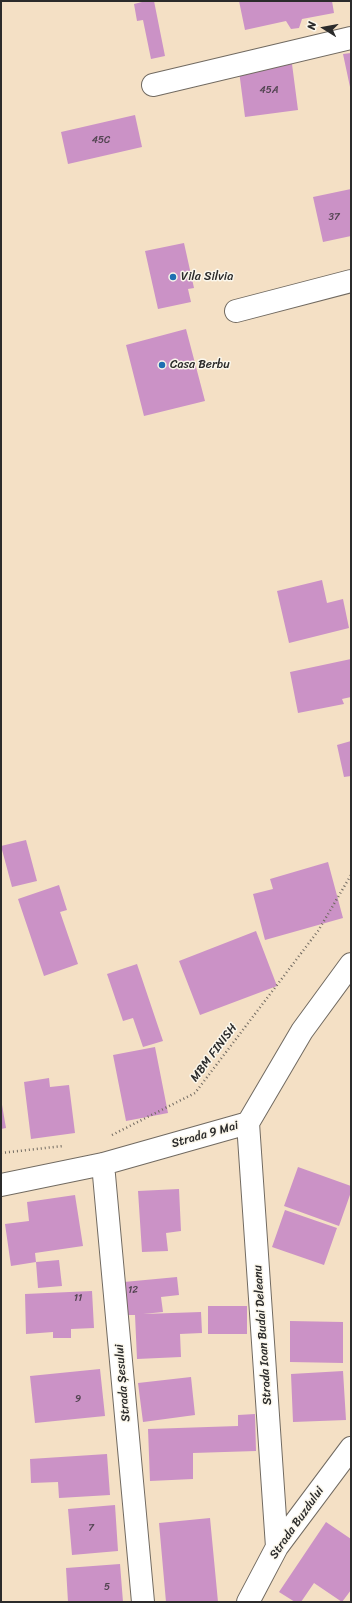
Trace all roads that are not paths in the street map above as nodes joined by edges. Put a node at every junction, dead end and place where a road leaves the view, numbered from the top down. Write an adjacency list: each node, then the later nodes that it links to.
1 (351, 38): 2 (street)
2 (153, 85)
3 (351, 281): 4 (street)
4 (236, 311)
5 (351, 964): 6 (street, Strada 9 Mai)
6 (248, 1123): 7 (street, Strada 9 Mai); 10 (street, Strada Ioan Budai Deleanu)
7 (103, 1164): 8 (street, Strada 9 Mai); 11 (street, Strada Șesului)
8 (1, 1185)
9 (351, 1448): 10 (street, Strada Buzdului)
10 (277, 1547): 12 (street, Strada Buzdului)
11 (142, 1602)
12 (248, 1602)

